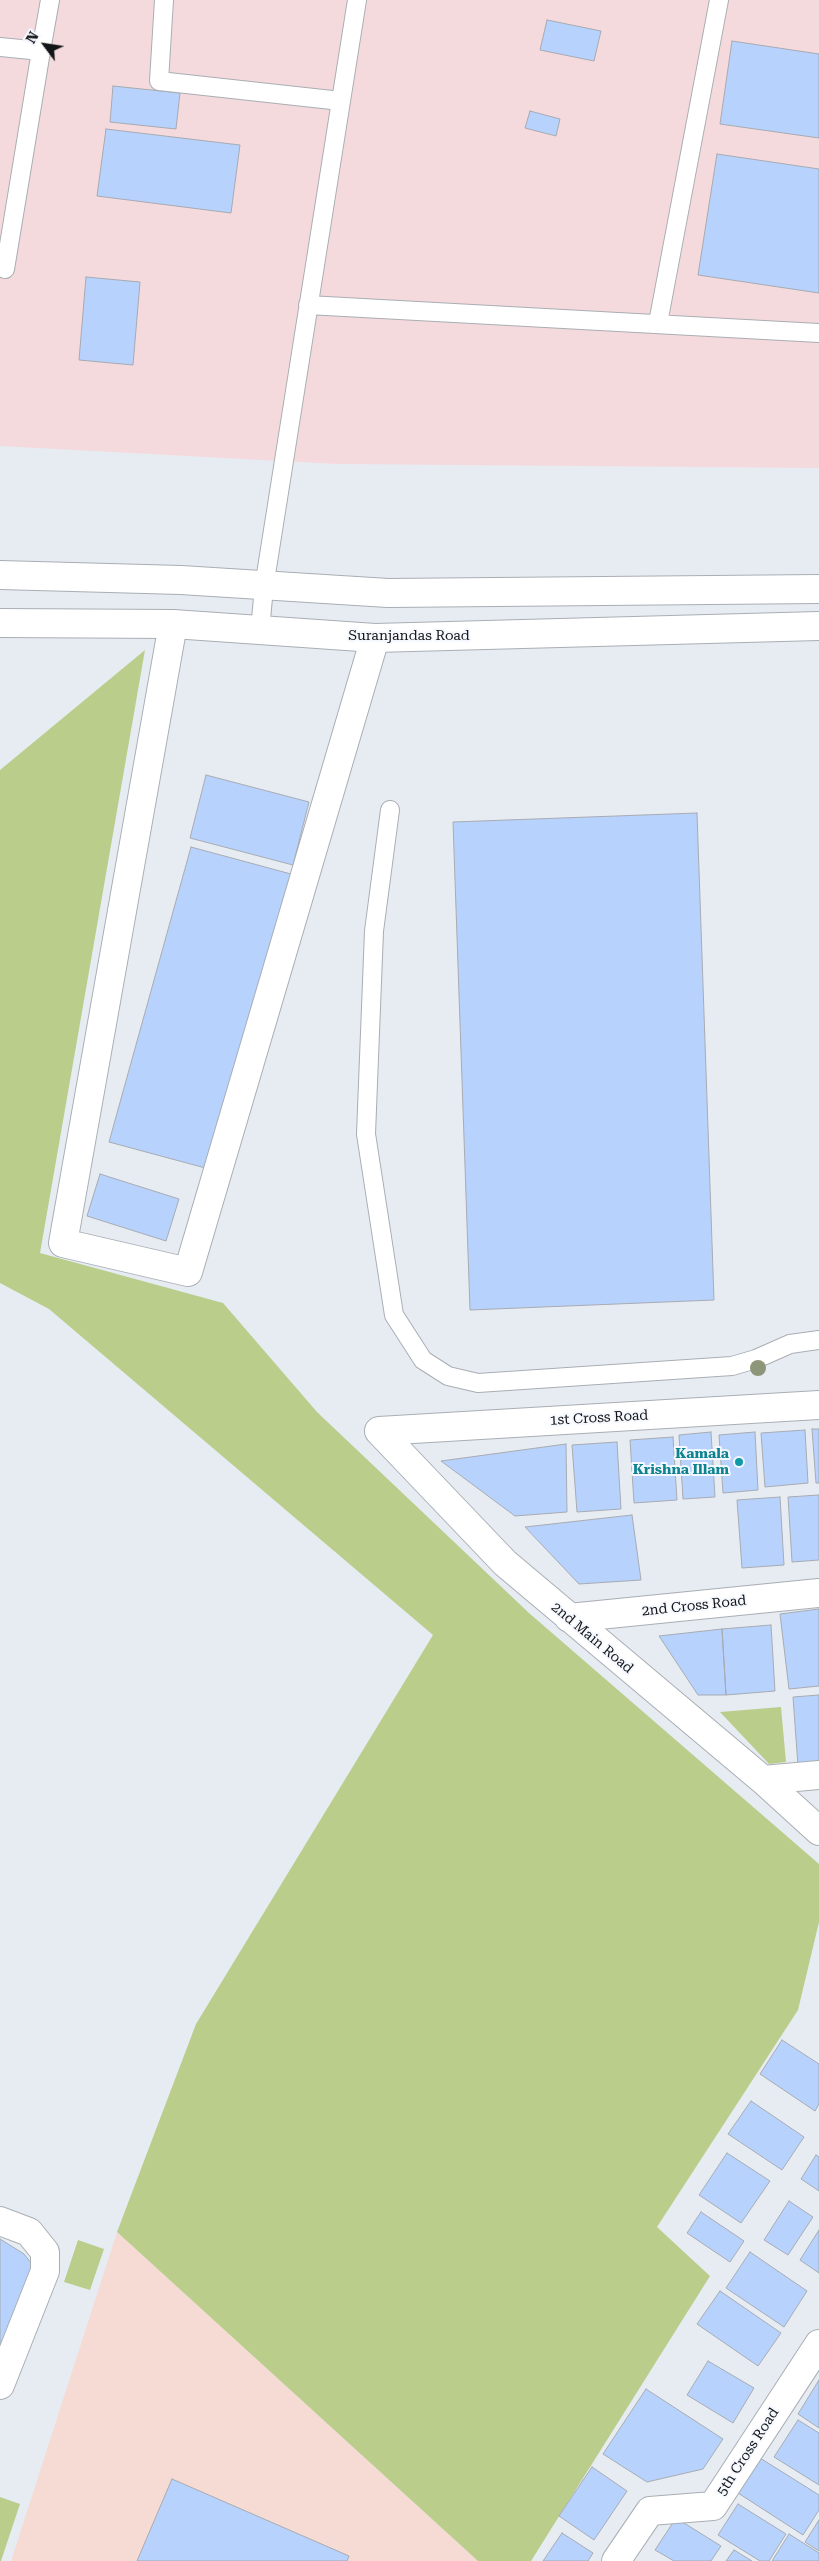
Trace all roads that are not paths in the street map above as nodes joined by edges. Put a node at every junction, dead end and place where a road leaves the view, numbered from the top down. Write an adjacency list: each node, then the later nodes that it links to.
1 (50, 0): 6 (lane)
2 (164, 0): 7 (lane)
3 (357, 0): 7 (lane)
4 (719, 0): 10 (lane)
5 (0, 46): 6 (lane)
6 (41, 50): 8 (lane)
7 (341, 101): 9 (lane)
8 (5, 268)
9 (308, 305): 10 (lane); 13 (lane)
10 (658, 323): 11 (lane)
11 (819, 333)
12 (0, 575): 13 (street)
13 (264, 587): 14 (street); 18 (lane)
14 (819, 588)
15 (0, 623): 16 (street, Suranjandas Road)
16 (173, 624): 18 (street, Suranjandas Road); 19 (street)
17 (819, 626): 19 (street, Suranjandas Road)
18 (260, 630): 19 (street, Suranjandas Road)
19 (375, 638)
20 (390, 810): 21 (lane)
21 (819, 1340)
22 (819, 1405): 23 (street, 1st Cross Road)
23 (379, 1431): 25 (street, 2nd Main Road)
24 (819, 1593): 25 (street, 2nd Cross Road)
25 (569, 1618): 27 (street, 2nd Main Road)
26 (819, 1775): 27 (street)
27 (763, 1780): 28 (street, 2nd Main Road)
28 (819, 1831)
29 (0, 2221): 31 (street)
30 (819, 2344): 32 (street, 5th Cross Road)
31 (0, 2385)
32 (616, 2561)

